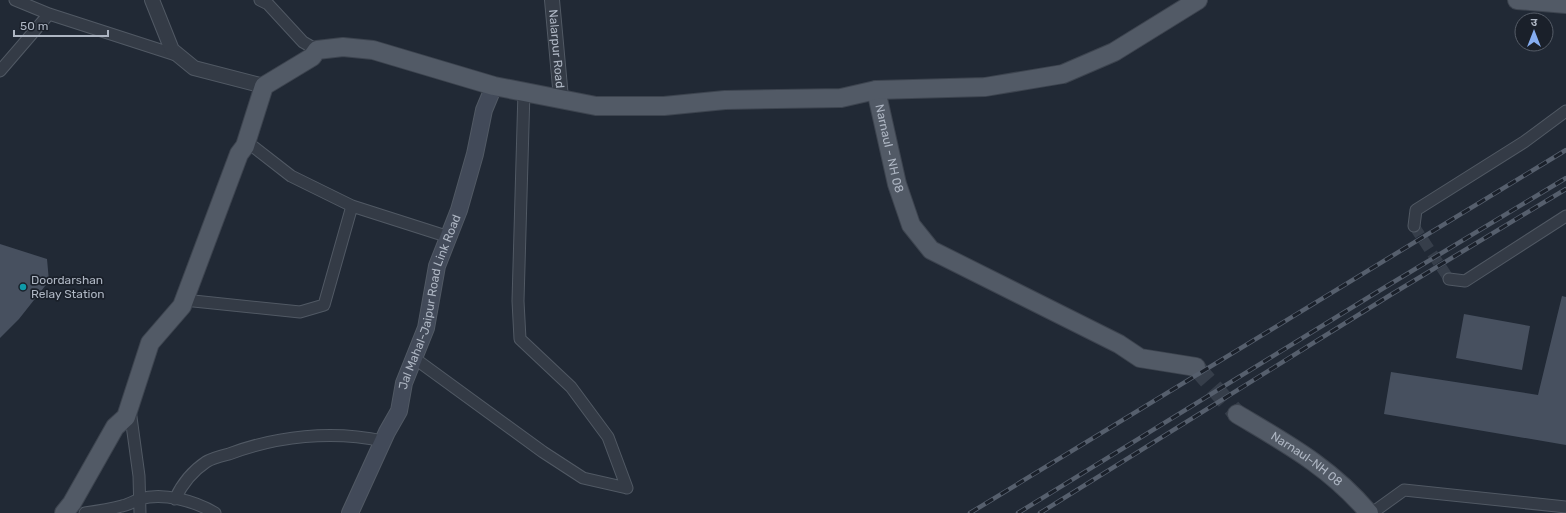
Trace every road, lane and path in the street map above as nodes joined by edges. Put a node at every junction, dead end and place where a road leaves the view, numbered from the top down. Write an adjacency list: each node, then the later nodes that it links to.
1 (15, 0): 8 (street)
2 (152, 0): 10 (street)
3 (260, 0): 9 (street)
4 (552, 0): 16 (street, Nalarpur Road)
5 (1198, 0): 14 (main road, Narnaul - NH 08)
6 (1517, 0): 7 (main road)
7 (1566, 4)
8 (49, 14): 10 (street); 11 (street)
9 (318, 50): 12 (main road); 13 (main road)
10 (179, 56): 12 (street)
11 (0, 71)
12 (264, 86): 18 (main road)
13 (494, 86): 15 (main road); 22 (main road, Jal Mahal-Jaipur Road Link Road)
14 (876, 90): 16 (main road); 26 (main road, Narnaul - NH 08)
15 (524, 91): 16 (main road); 25 (street)
16 (561, 98)
17 (1566, 111): 21 (street)
18 (246, 141): 19 (street); 24 (main road)
19 (352, 206): 22 (street); 24 (street)
20 (1566, 216): 23 (street)
21 (1414, 226)
22 (449, 237): 25 (main road, Jal Mahal-Jaipur Road Link Road)
23 (1449, 279)
24 (184, 300): 27 (main road)
25 (414, 358): 29 (main road, Jal Mahal-Jaipur Road Link Road)
26 (1196, 367)
27 (129, 405): 30 (street); 33 (main road)
28 (1237, 414): 38 (main road, Narnaul-NH 08)
29 (382, 440): 31 (street); 37 (main road, Jal Mahal-Jaipur Road Link Road)
30 (140, 499): 31 (street); 34 (street); 35 (street)
31 (175, 499): 36 (street)
32 (1566, 507): 38 (street)
33 (64, 513)
34 (85, 513)
35 (140, 513)
36 (215, 513)
37 (350, 513)
38 (1371, 513)

